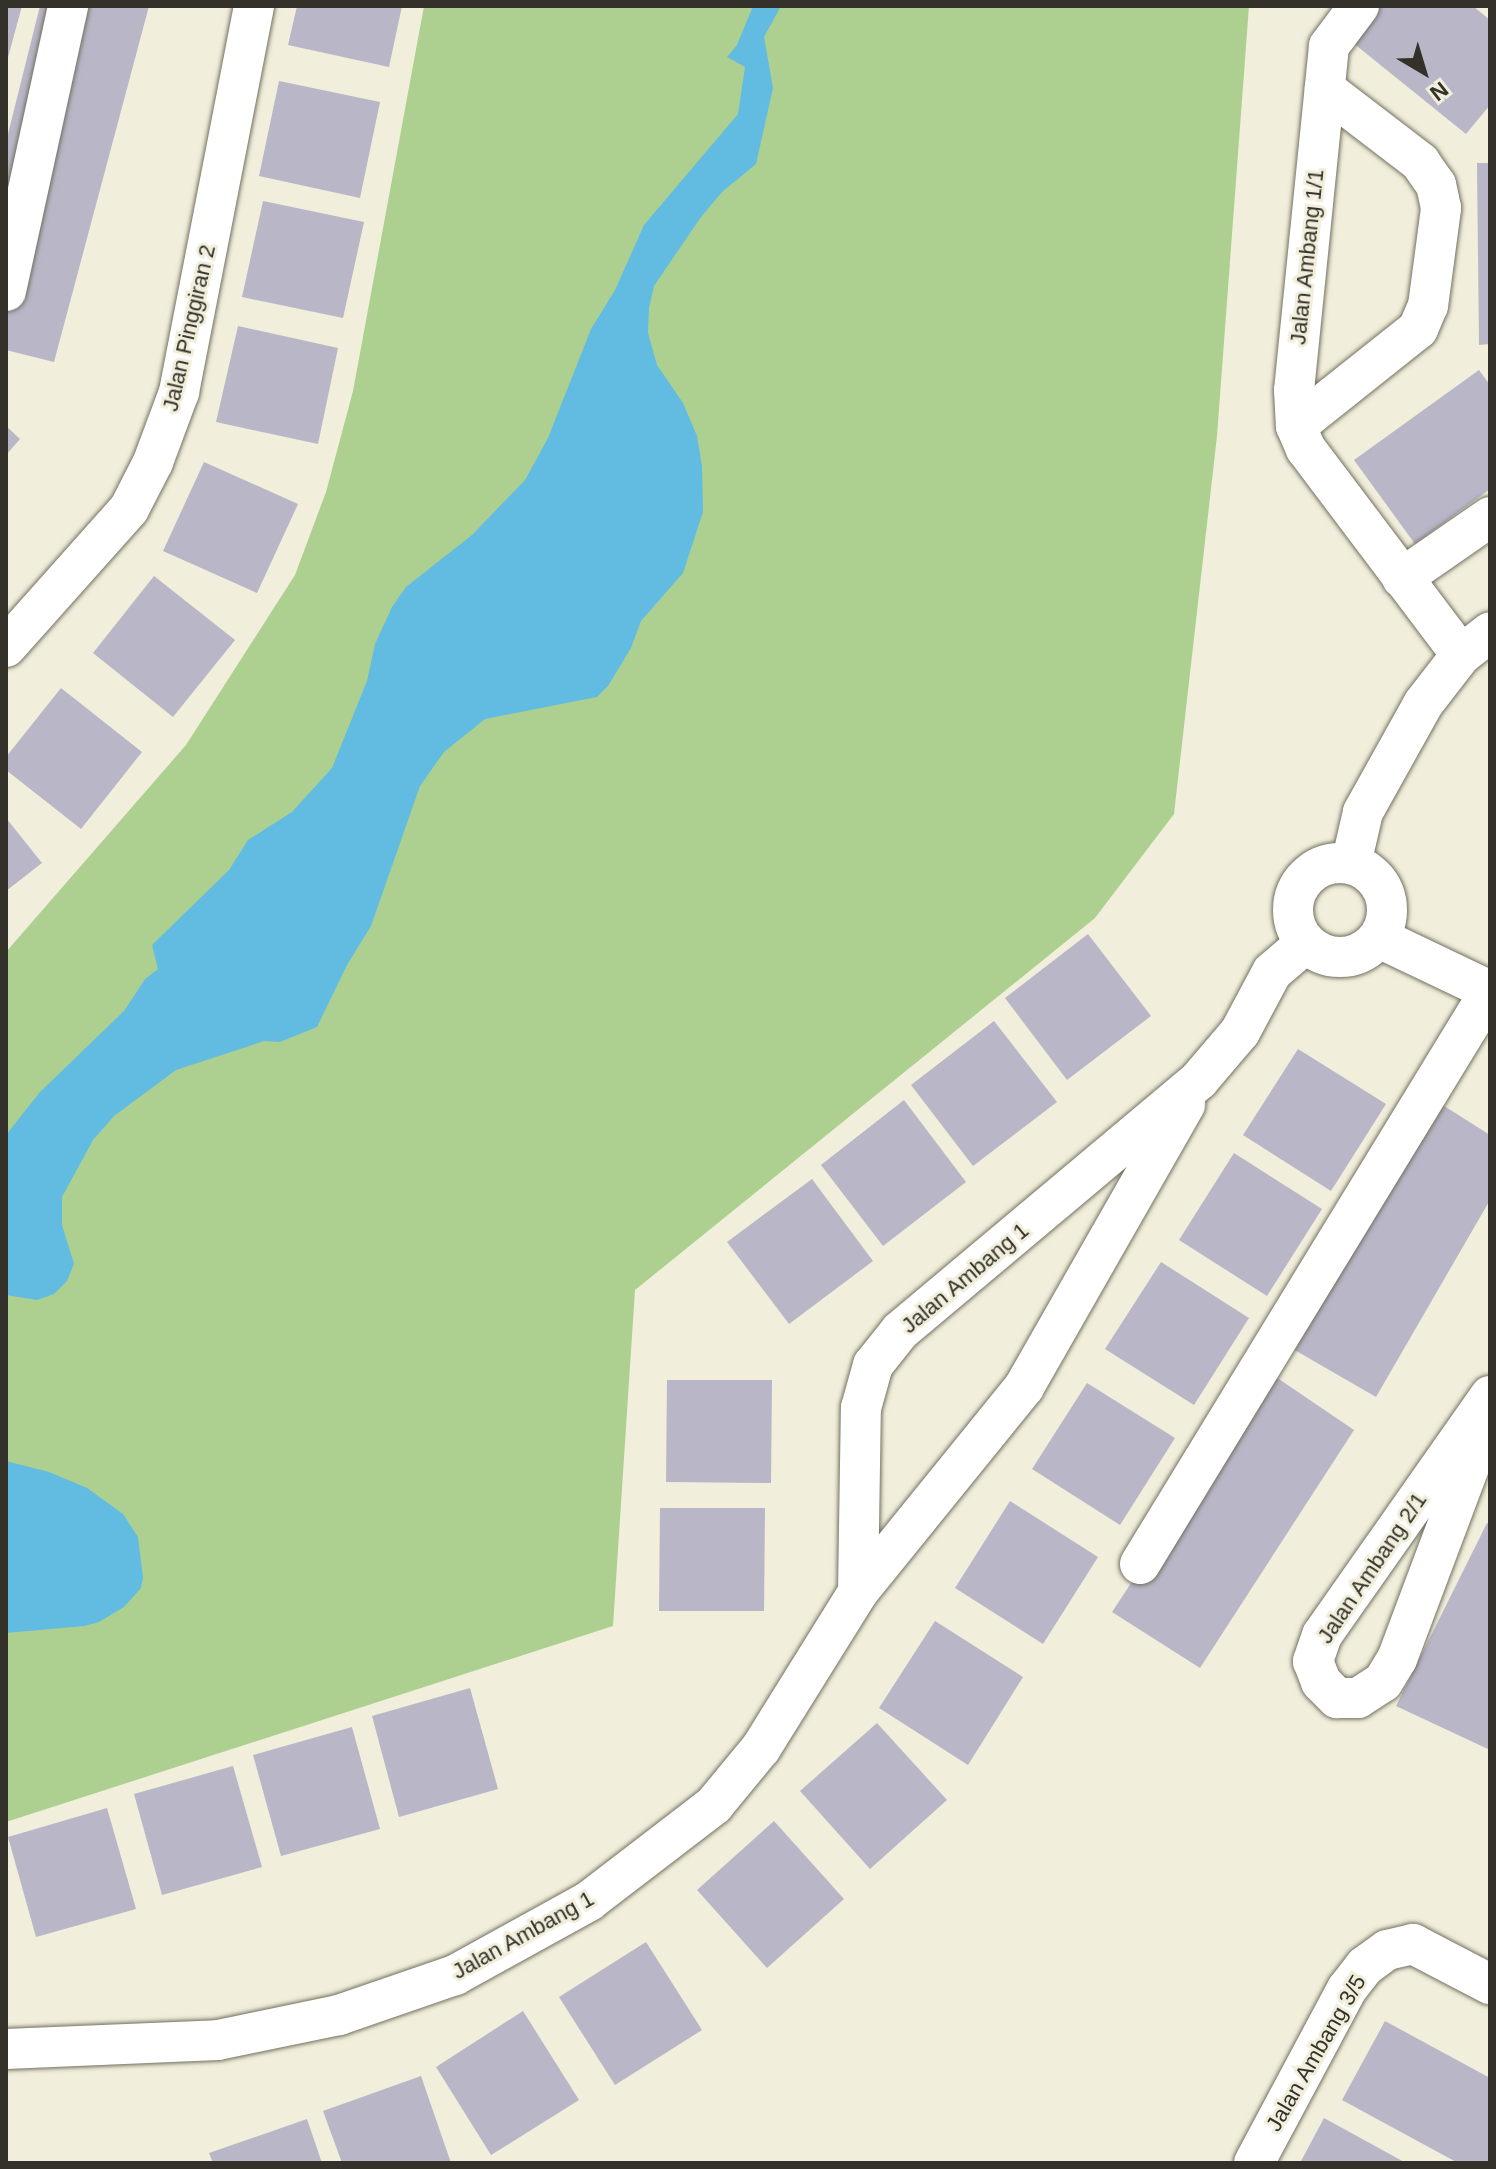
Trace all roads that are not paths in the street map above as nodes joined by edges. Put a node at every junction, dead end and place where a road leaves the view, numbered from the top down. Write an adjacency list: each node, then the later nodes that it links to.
1 (68, 6): 5 (street)
2 (254, 6): 10 (street, Jalan Pinggiran 2)
3 (1359, 6): 4 (street, Jalan Ambang 1/1)
4 (1325, 89): 6 (street, Jalan Ambang 1/1); 6 (street)
5 (6, 291)
6 (1296, 426): 8 (street, Jalan Ambang 1/1)
7 (1490, 517): 8 (street)
8 (1402, 578): 9 (street, Jalan Ambang 1/1)
9 (1475, 644): 11 (street)
10 (6, 647)
11 (1351, 864): 12 (street); 13 (street)
12 (1379, 938): 13 (street); 14 (street)
13 (1306, 943): 15 (street, Jalan Ambang 1)
14 (1490, 991): 18 (street)
15 (1199, 1080): 19 (street, Jalan Ambang 1); 19 (street, Jalan Ambang 1)
16 (1490, 1396): 17 (street, Jalan Ambang 2/1)
17 (1490, 1412)
18 (1140, 1564)
19 (858, 1592): 21 (street, Jalan Ambang 1)
20 (1490, 1984): 22 (street, Jalan Ambang 3/5)
21 (6, 2049)
22 (1254, 2163)

